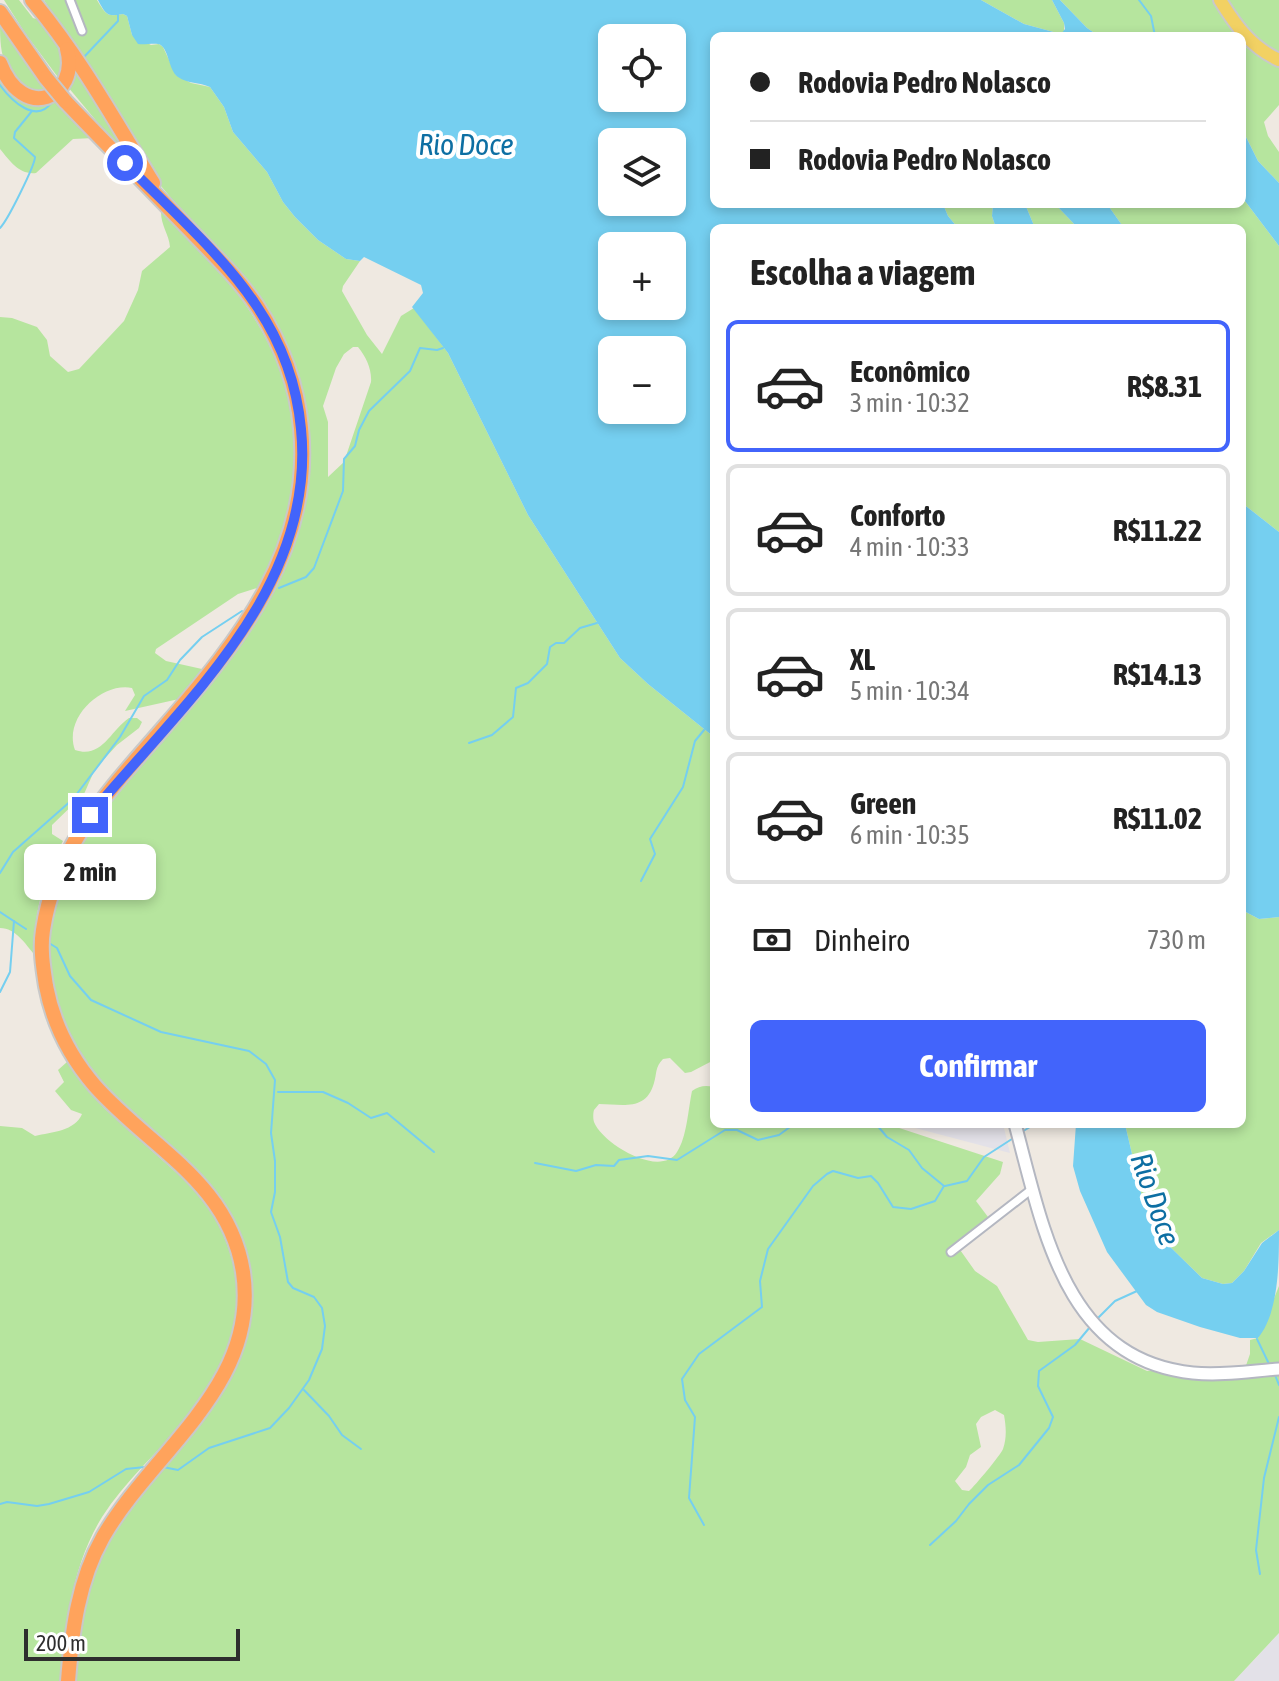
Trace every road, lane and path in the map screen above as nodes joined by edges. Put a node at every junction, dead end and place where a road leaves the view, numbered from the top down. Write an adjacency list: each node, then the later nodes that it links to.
1 (32, 0): 8 (highway)
2 (41, 0): 8 (main road)
3 (70, 0): 6 (street)
4 (1220, 0): 7 (main road)
5 (0, 12): 12 (highway, bridge)
6 (82, 31)
7 (1242, 32)
8 (60, 35): 11 (highway); 12 (highway)
9 (1246, 38): 10 (main road)
10 (1279, 60)
11 (0, 63)
12 (168, 207): 17 (highway)
13 (1016, 1128): 14 (street)
14 (1032, 1189): 15 (street); 16 (street)
15 (951, 1252)
16 (1279, 1369)
17 (68, 1681)

